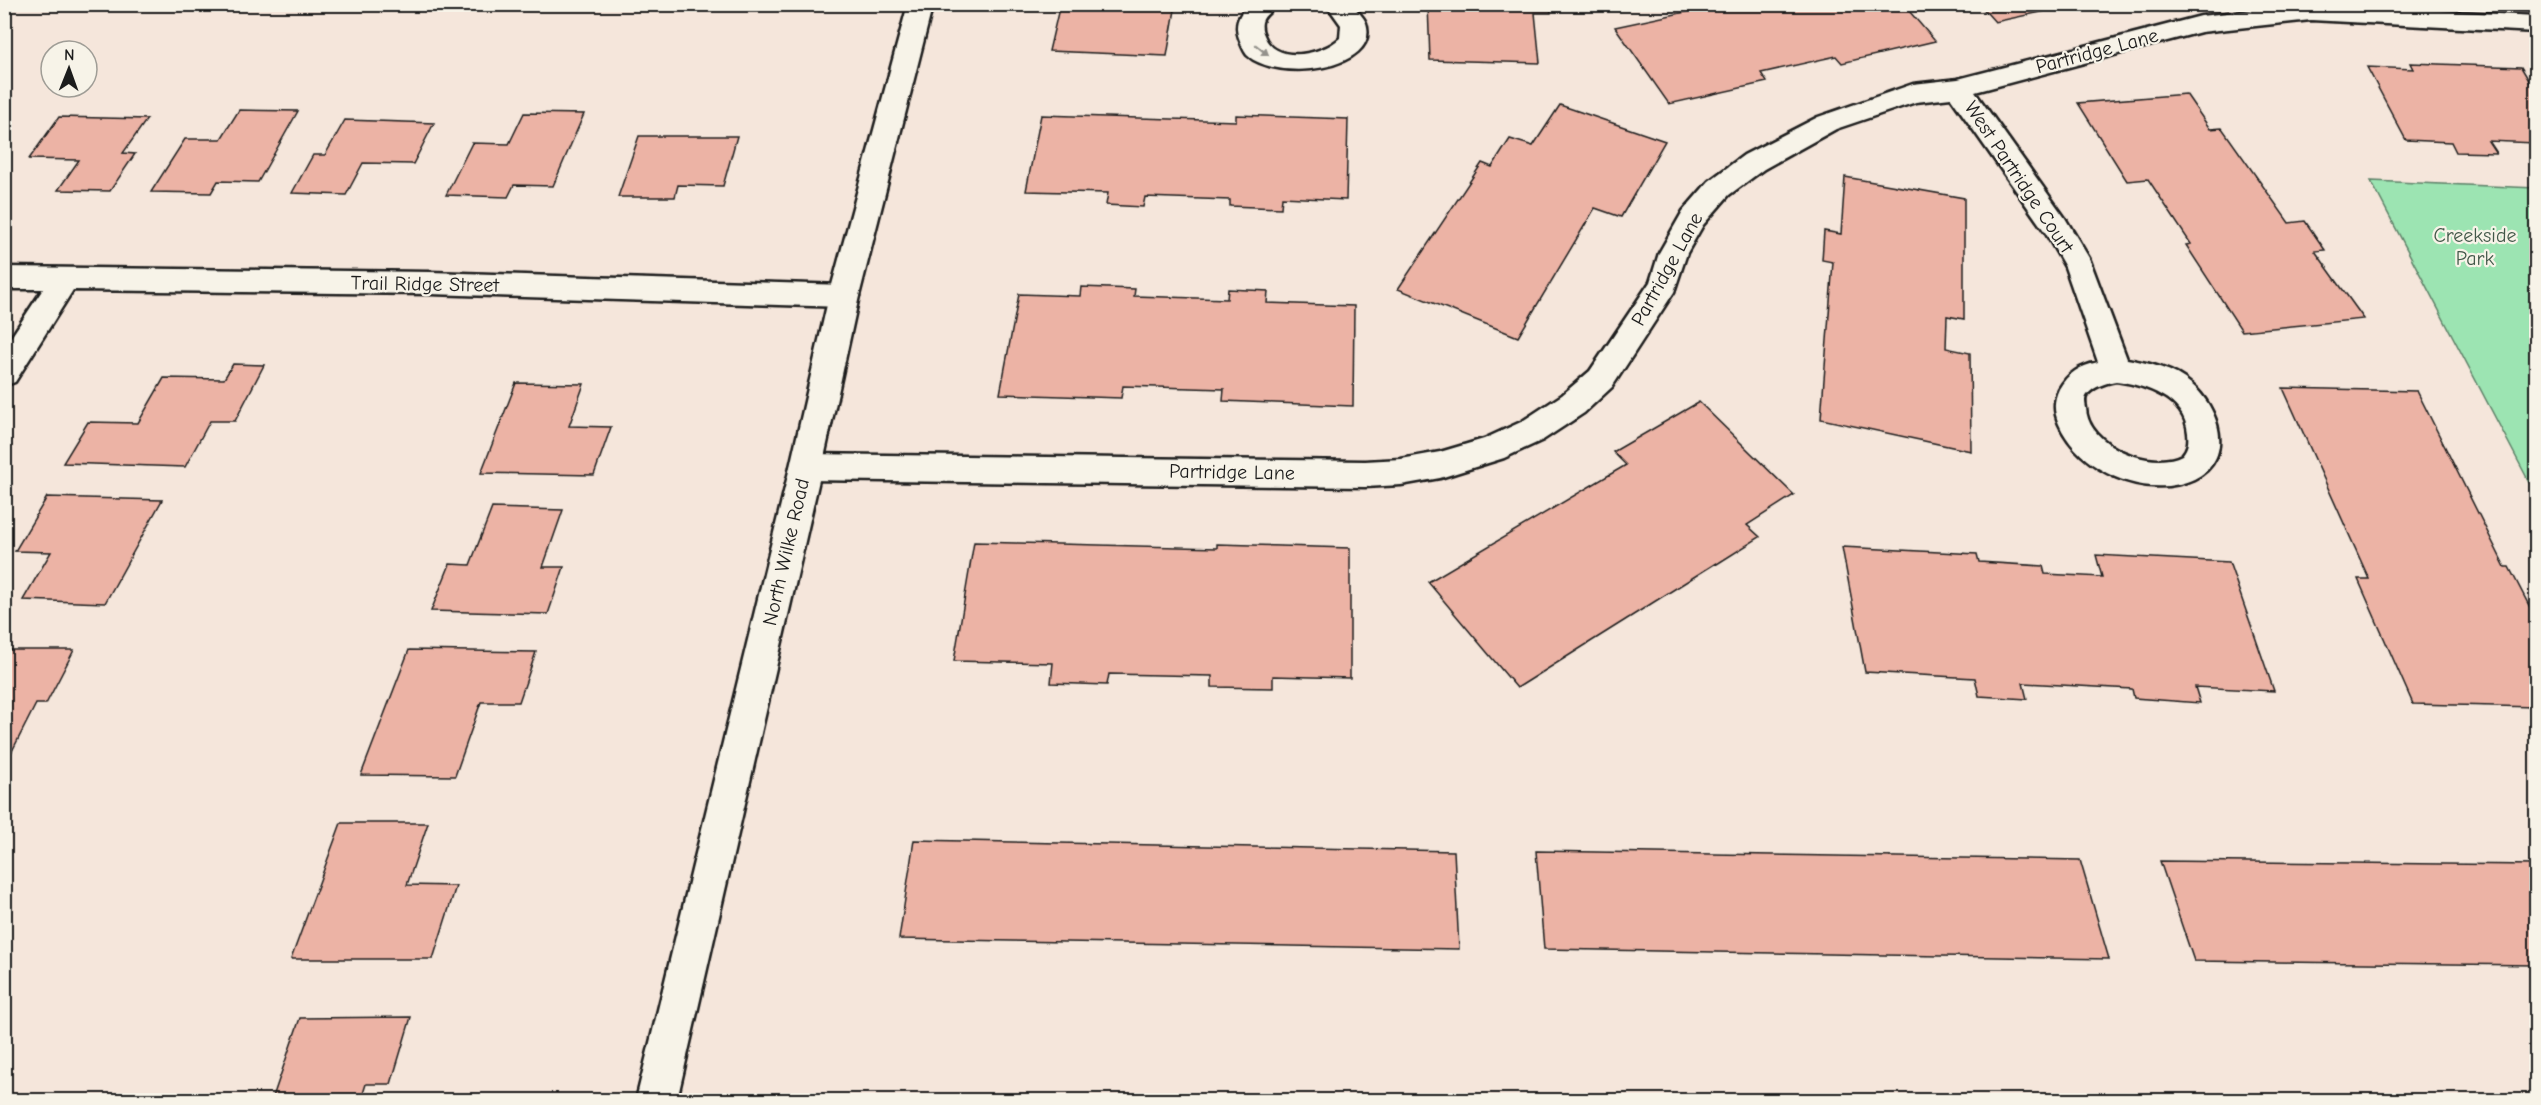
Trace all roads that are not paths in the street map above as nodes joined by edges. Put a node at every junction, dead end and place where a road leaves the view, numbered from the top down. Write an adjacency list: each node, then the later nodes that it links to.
1 (921, 4): 10 (street, North Wilke Road)
2 (1265, 4): 3 (street, one-way to 3)
3 (1338, 4)
4 (2182, 4): 5 (street)
5 (2201, 24): 6 (street, Partridge Lane); 7 (street, Partridge Lane)
6 (2536, 24)
7 (1958, 88): 11 (street, West Partridge Court); 13 (street, Partridge Lane)
8 (4, 278): 9 (street, Trail Ridge Street)
9 (65, 279): 10 (street, Trail Ridge Street); 12 (street)
10 (844, 296): 13 (street, North Wilke Road)
11 (2116, 369)
12 (4, 374)
13 (806, 467): 14 (street, North Wilke Road)
14 (656, 1101)

